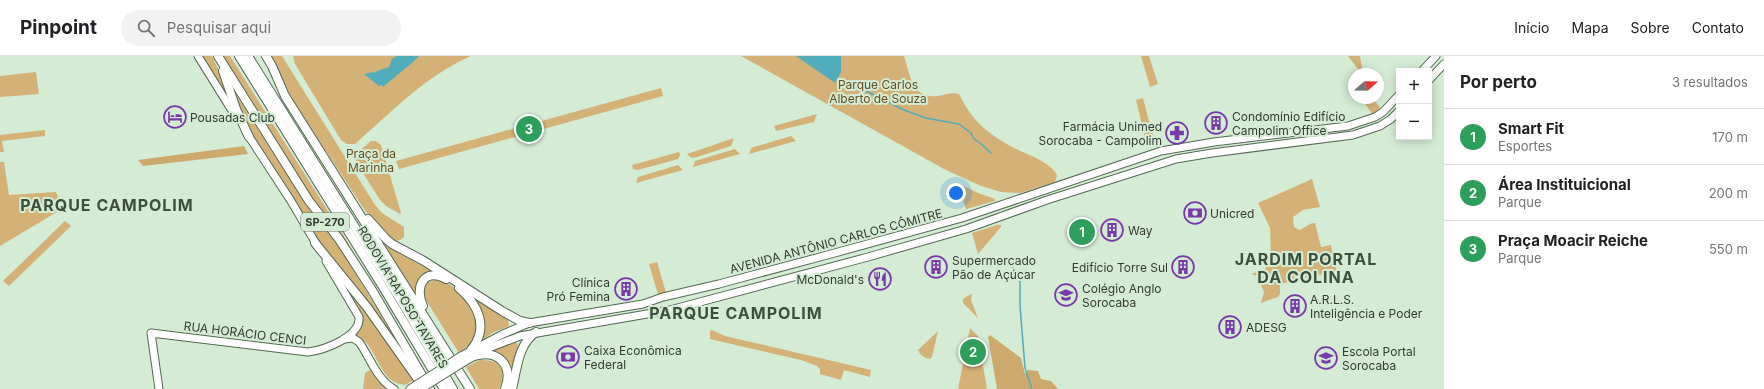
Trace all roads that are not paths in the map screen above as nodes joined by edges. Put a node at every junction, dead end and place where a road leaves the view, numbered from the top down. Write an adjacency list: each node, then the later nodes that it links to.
1 (198, 56): 12 (main road, RUA HORÁCIO CENCI)
2 (217, 56): 12 (highway); 30 (highway, SP-270)
3 (238, 56): 31 (highway, RODOVIA RAPOSO TAVARES / SP-270)
4 (248, 56): 32 (highway, RODOVIA RAPOSO TAVARES / SP-270)
5 (266, 56): 13 (highway, SP-270)
6 (1436, 56): 8 (main road)
7 (1444, 64): 9 (main road)
8 (1425, 68)
9 (1432, 77)
10 (1396, 99): 14 (main road, AVENIDA ANTÔNIO CARLOS CÔMITRE)
11 (1396, 114): 15 (main road, AVENIDA ANTÔNIO CARLOS CÔMITRE)
12 (249, 137): 16 (main road, RUA HORÁCIO CENCI)
13 (322, 154): 17 (highway, SP-270); 21 (highway, SP-270)
14 (1079, 179): 15 (main road); 17 (main road, AVENIDA ANTÔNIO CARLOS CÔMITRE)
15 (1024, 209): 18 (main road, AVENIDA ANTÔNIO CARLOS CÔMITRE)
16 (315, 243): 20 (main road, RUA HORÁCIO CENCI); 29 (highway)
17 (529, 323): 24 (main road, AVENIDA ANTÔNIO CARLOS CÔMITRE)
18 (536, 332): 24 (main road, AVENIDA ANTÔNIO CARLOS CÔMITRE); 36 (highway)
19 (165, 334): 20 (main road, RUA HORÁCIO CENCI); 22 (main road, RUA HORÁCIO CENCI); 22 (main road, RUA HORÁCIO CENCI)
20 (344, 339): 27 (main road)
21 (440, 341): 23 (highway, SP-270); 24 (highway)
22 (153, 345): 26 (main road)
23 (448, 353): 33 (highway, SP-270); 34 (highway)
24 (472, 353): 25 (main road, AVENIDA ANTÔNIO CARLOS CÔMITRE, bridge); 35 (highway)
25 (419, 387): 28 (main road)
26 (159, 389)
27 (394, 389)
28 (410, 389)
29 (425, 389)
30 (430, 389)
31 (444, 389)
32 (452, 389)
33 (470, 389)
34 (474, 389)
35 (505, 389)
36 (512, 389)

